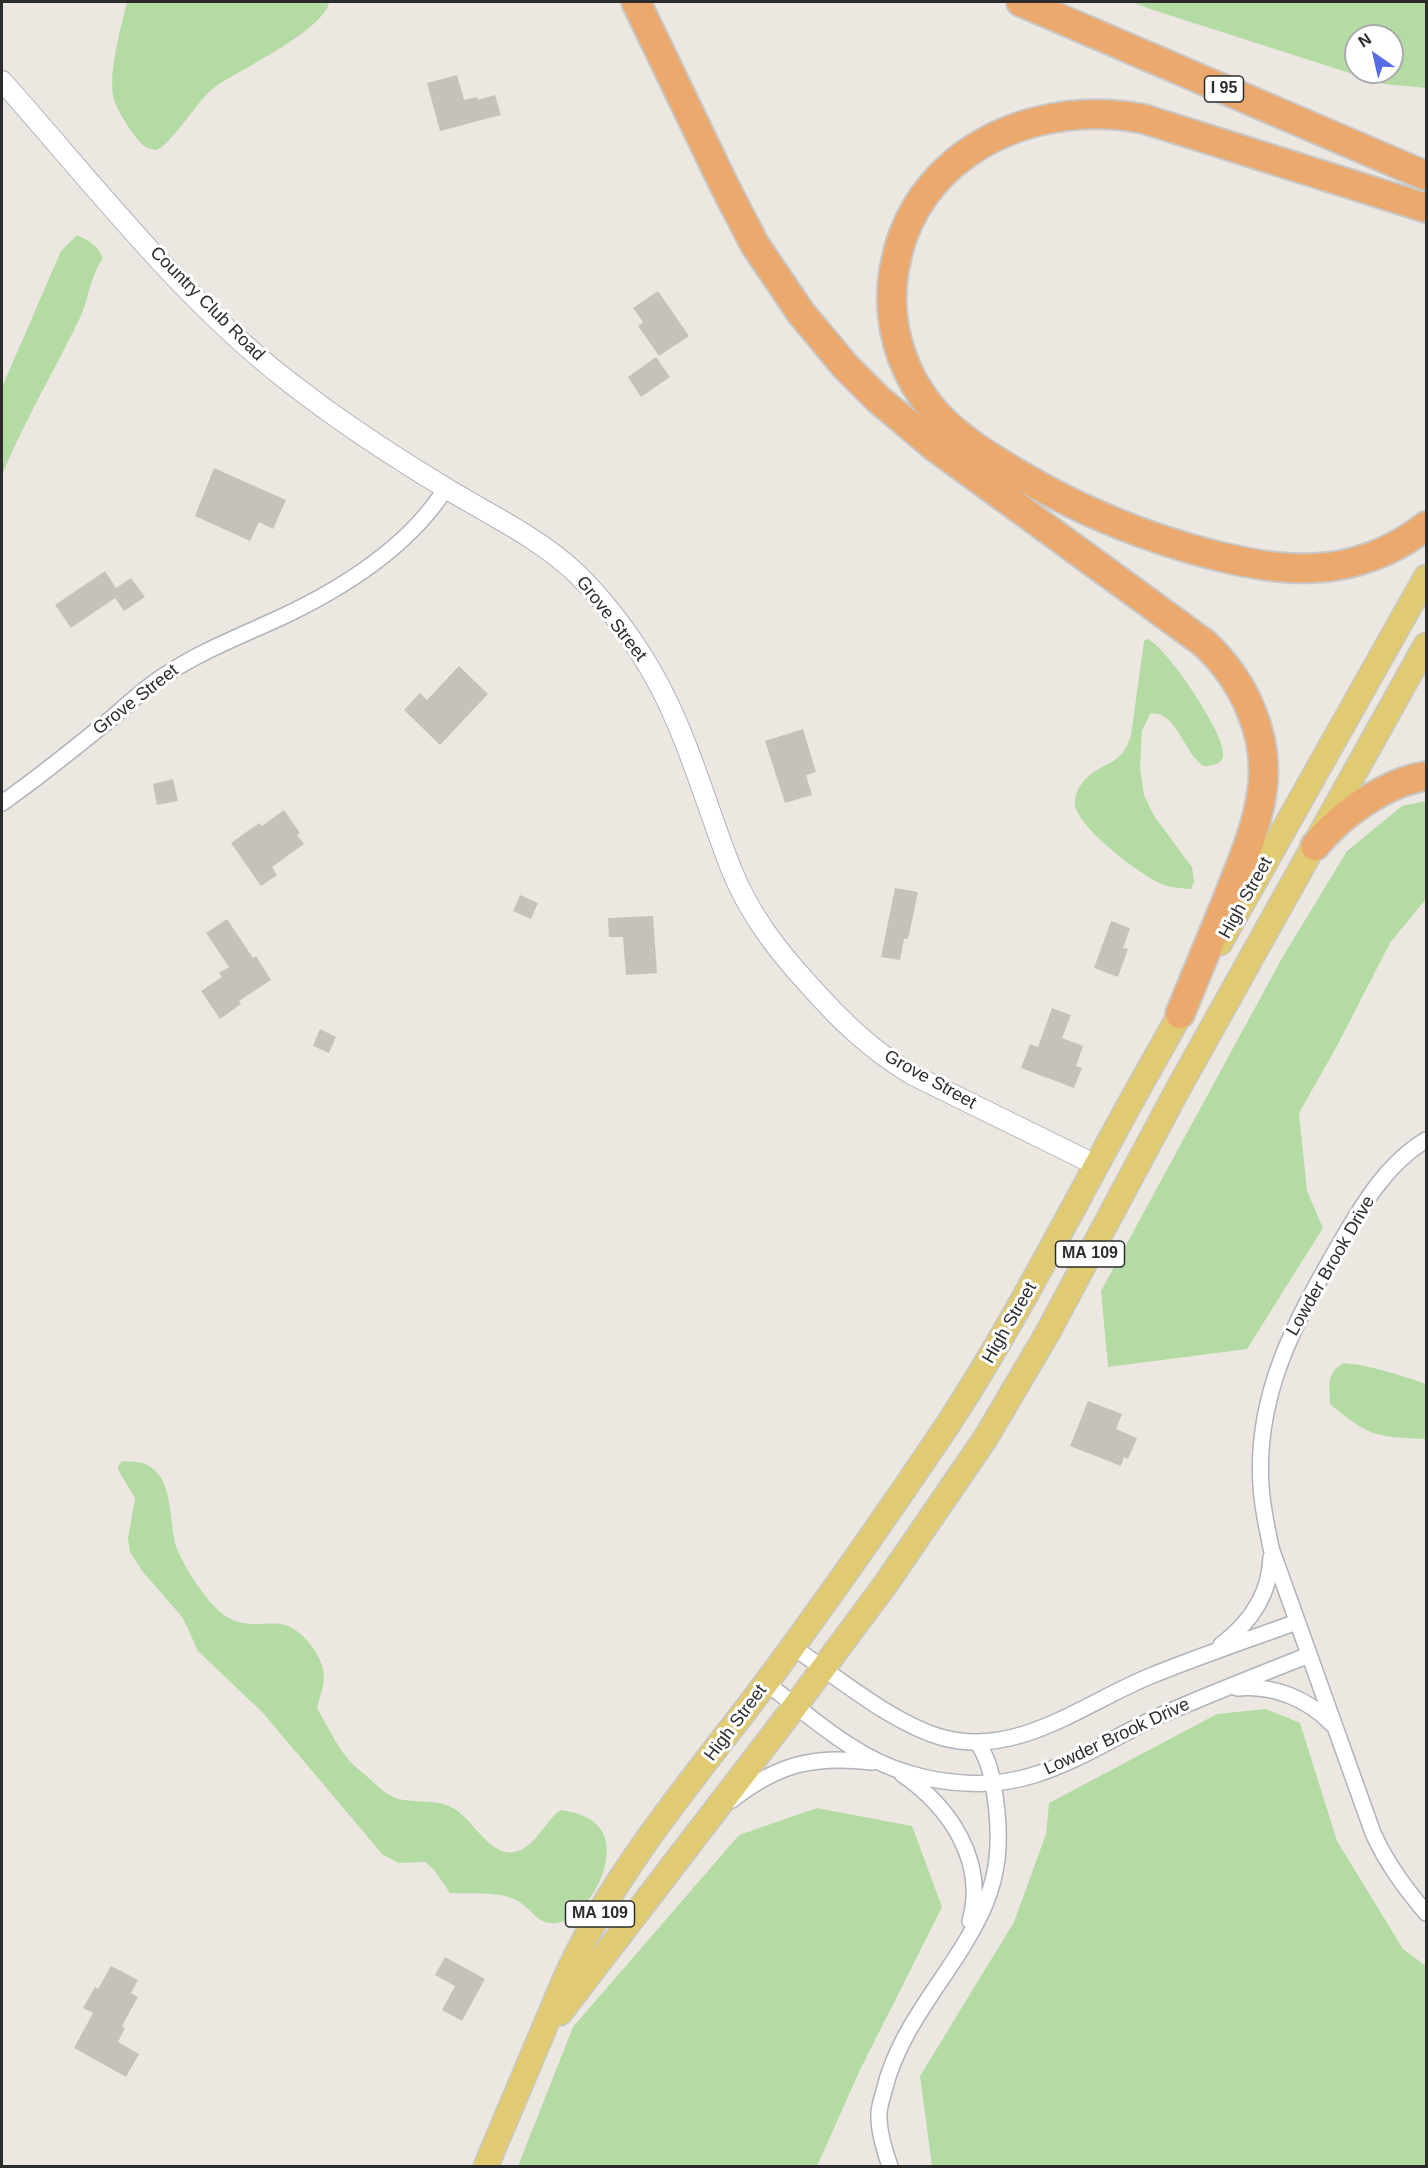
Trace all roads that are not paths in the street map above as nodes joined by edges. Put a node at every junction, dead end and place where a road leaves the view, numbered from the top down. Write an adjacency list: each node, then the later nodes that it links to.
1 (636, 2): 13 (highway)
2 (1022, 2): 4 (highway, I 95)
3 (2, 81): 6 (street, Country Club Road)
4 (1426, 176)
5 (1426, 208): 7 (highway)
6 (446, 488): 11 (street, Grove Street); 15 (street, Grove Street)
7 (1426, 526)
8 (1426, 577): 13 (main road, High Street / MA 109)
9 (1426, 645): 12 (main road, High Street / MA 109)
10 (1426, 776): 12 (highway)
11 (2, 803)
12 (1315, 846): 21 (main road, High Street / MA 109)
13 (1180, 1014): 15 (main road, High Street / MA 109)
14 (1426, 1140): 16 (street, Lowder Brook Drive)
15 (1096, 1165): 18 (main road, High Street / MA 109)
16 (1271, 1548): 17 (street, Lowder Brook Drive); 19 (street)
17 (1297, 1622): 19 (street); 20 (street, Lowder Brook Drive)
18 (793, 1647): 21 (street); 22 (main road, High Street / MA 109)
19 (1206, 1655): 26 (street)
20 (1309, 1656): 23 (street, Lowder Brook Drive); 25 (street, Lowder Brook Drive)
21 (824, 1668): 24 (main road, High Street / MA 109); 26 (street)
22 (766, 1683): 24 (street, Lowder Brook Drive); 32 (main road, High Street / MA 109)
23 (1217, 1691): 25 (street); 28 (street, Lowder Brook Drive)
24 (796, 1705): 27 (street, Lowder Brook Drive); 29 (main road, High Street / MA 109)
25 (1335, 1727): 30 (street, Lowder Brook Drive)
26 (977, 1742): 28 (street)
27 (891, 1767): 28 (street, Lowder Brook Drive); 29 (street); 31 (street)
28 (994, 1782): 31 (street)
29 (700, 1829): 32 (main road, High Street / MA 109)
30 (1426, 1913)
31 (965, 1942): 34 (street)
32 (543, 2035): 33 (main road, High Street / MA 109)
33 (486, 2166)
34 (890, 2166)

